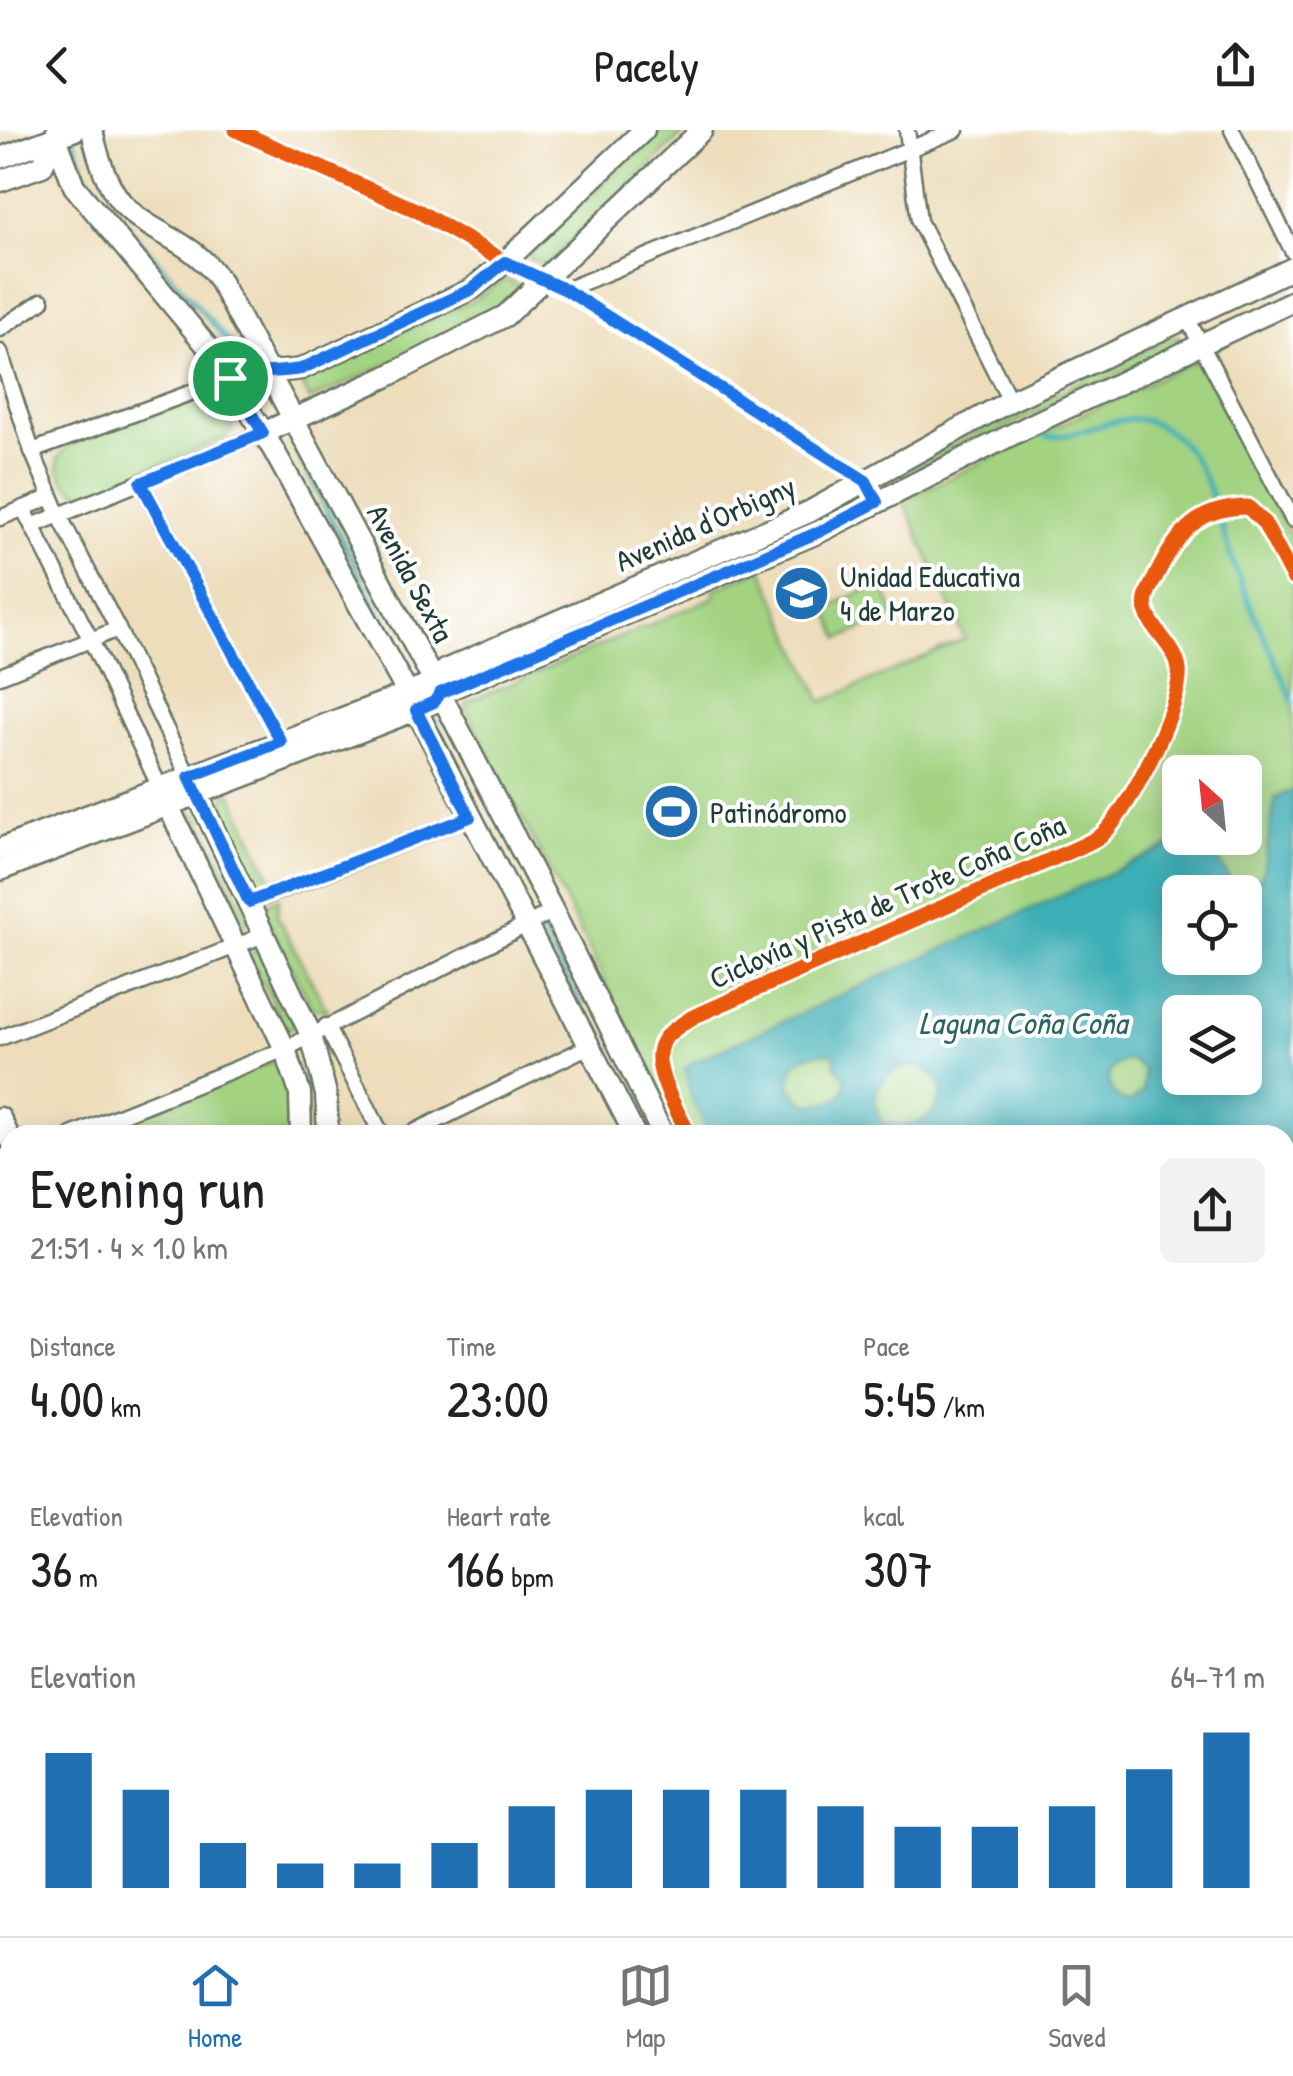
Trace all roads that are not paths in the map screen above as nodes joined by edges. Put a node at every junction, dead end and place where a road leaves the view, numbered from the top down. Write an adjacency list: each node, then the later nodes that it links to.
1 (92, 130): 23 (main road, Avenida Sexta)
2 (236, 130): 13 (street)
3 (644, 130): 13 (main road)
4 (702, 130): 15 (main road)
5 (907, 130): 9 (street)
6 (956, 130): 9 (street)
7 (1232, 130): 12 (street)
8 (63, 133): 10 (main road); 11 (main road); 23 (main road, Avenida Sexta)
9 (912, 148): 16 (street); 24 (street)
10 (0, 158)
11 (0, 181)
12 (1293, 252)
13 (505, 262): 15 (street); 23 (main road)
14 (1293, 268): 19 (main road, Avenida d'Orbigny)
15 (544, 282): 16 (street); 25 (main road)
16 (566, 290): 27 (street)
17 (42, 301): 20 (street)
18 (1293, 301): 21 (main road, Avenida d'Orbigny)
19 (1187, 318): 21 (street); 24 (main road, Avenida d'Orbigny)
20 (0, 329)
21 (1200, 345): 30 (main road, Avenida d'Orbigny); 34 (street)
22 (0, 352): 26 (street)
23 (248, 375): 25 (main road, Avenida Sexta); 25 (main road, Avenida Sexta); 26 (street)
24 (1010, 401): 27 (main road, Avenida d'Orbigny)
25 (280, 425): 28 (street); 39 (main road, Avenida Sexta); 39 (main road, Avenida Sexta)
26 (32, 451): 29 (street)
27 (866, 481): 30 (street); 39 (main road, Avenida d'Orbigny)
28 (141, 483): 32 (street); 40 (street)
29 (51, 496): 31 (street); 32 (street)
30 (877, 502): 39 (main road, Avenida d'Orbigny)
31 (23, 508): 33 (street); 35 (street)
32 (58, 514): 35 (street); 36 (street)
33 (0, 518)
34 (1293, 520)
35 (32, 526): 37 (street)
36 (118, 629): 37 (street); 41 (street)
37 (90, 640): 38 (street); 42 (street)
38 (0, 676)
39 (423, 696): 40 (main road); 43 (main road, Avenida Sexta); 47 (main road, Avenida Sexta)
40 (285, 751): 41 (main road)
41 (193, 785): 42 (main road); 46 (main road)
42 (164, 796): 44 (main road); 45 (main road); 49 (main road)
43 (470, 817): 46 (street); 47 (main road, Avenida Sexta)
44 (0, 848)
45 (0, 870)
46 (249, 902): 48 (main road)
47 (537, 919): 50 (street); 52 (main road, Avenida Sexta); 60 (main road, Avenida Sexta)
48 (264, 935): 49 (street); 50 (main road)
49 (237, 947): 51 (street); 53 (main road)
50 (318, 1031): 53 (street); 56 (main road); 57 (street)
51 (0, 1038)
52 (587, 1047): 58 (street); 59 (main road, Avenida Sexta)
53 (286, 1049): 54 (street); 55 (main road)
54 (96, 1125)
55 (302, 1125)
56 (328, 1125)
57 (376, 1125)
58 (438, 1125)
59 (630, 1125)
60 (655, 1125)

